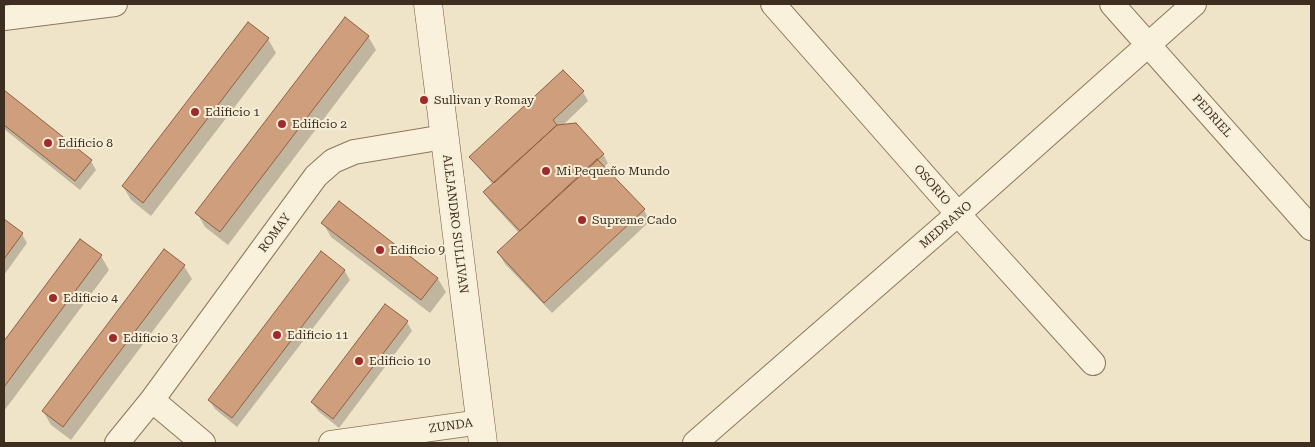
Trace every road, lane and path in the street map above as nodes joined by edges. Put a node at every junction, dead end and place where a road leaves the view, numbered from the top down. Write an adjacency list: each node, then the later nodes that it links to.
1 (114, 4): 6 (street)
2 (428, 4): 8 (street, ALEJANDRO SULLIVAN)
3 (773, 4): 9 (street, OSORIO)
4 (1112, 4): 7 (street, PEDRIEL)
5 (1194, 4): 7 (street, MEDRANO)
6 (4, 18)
7 (1147, 43): 9 (street, MEDRANO); 10 (street, PEDRIEL)
8 (444, 137): 12 (street, ROMAY); 13 (street, ALEJANDRO SULLIVAN)
9 (958, 214): 11 (street, OSORIO); 17 (street, MEDRANO)
10 (1311, 228)
11 (1094, 364)
12 (152, 400): 14 (street); 15 (street)
13 (482, 432): 16 (street, ZUNDA)
14 (117, 443)
15 (203, 443)
16 (331, 443)
17 (695, 443)

